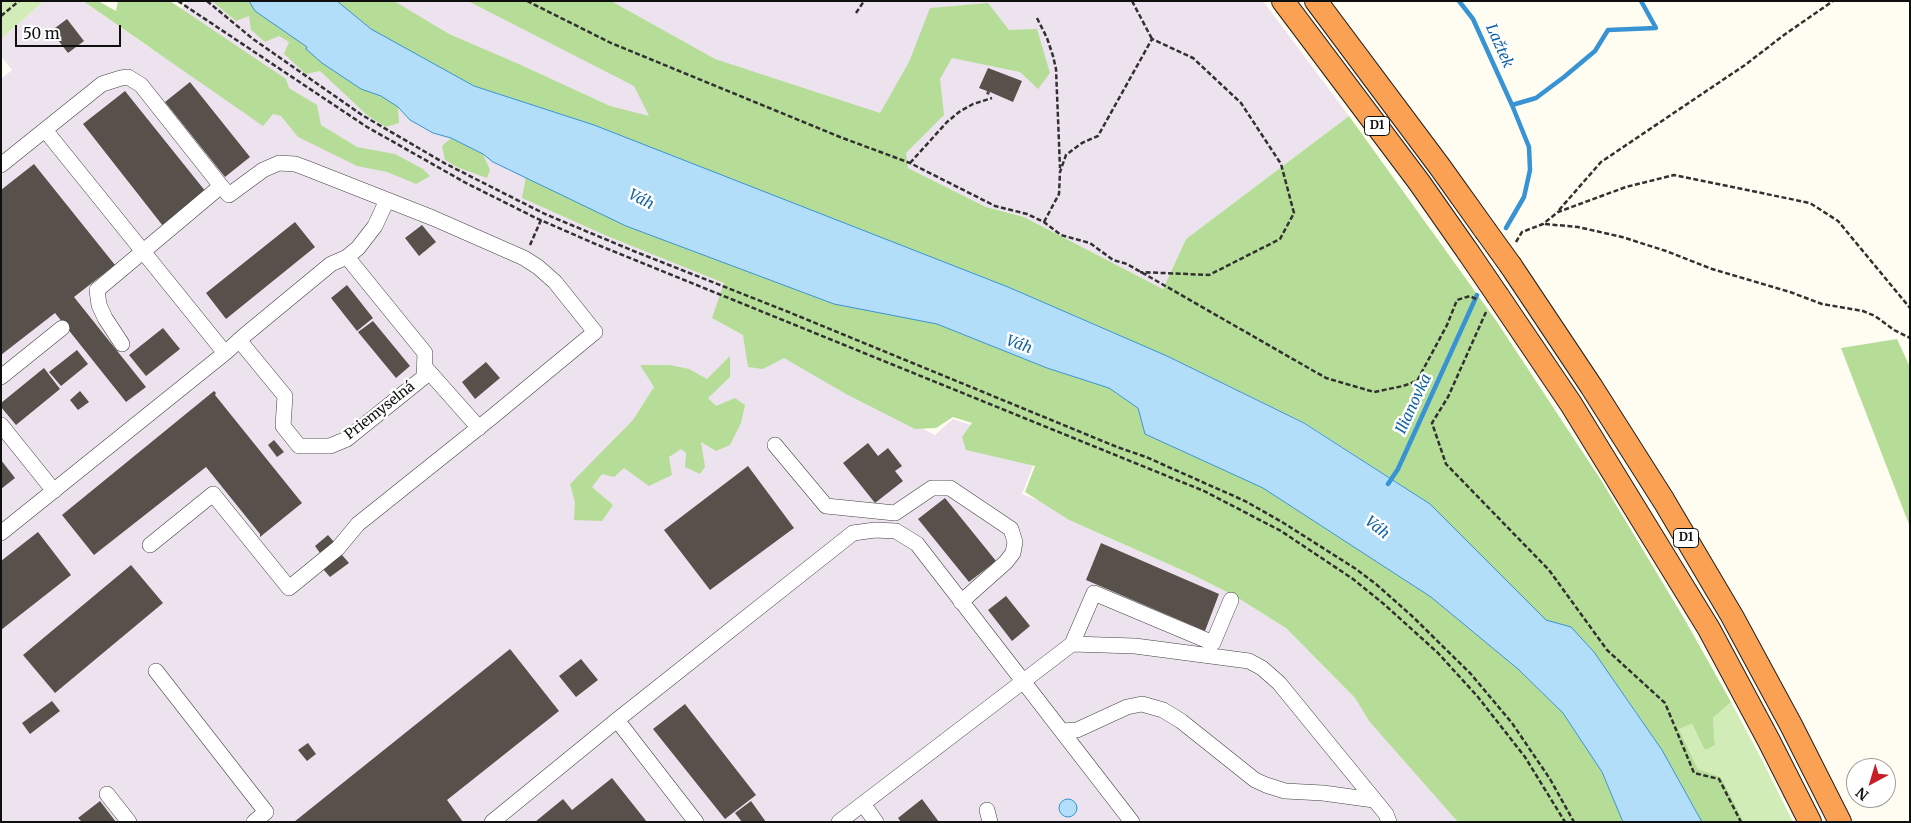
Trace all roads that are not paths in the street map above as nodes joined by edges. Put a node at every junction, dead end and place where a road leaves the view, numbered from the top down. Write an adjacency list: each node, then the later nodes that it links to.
1 (1283, 1): 39 (highway, D1, bridge)
2 (1316, 1): 40 (highway, D1, bridge)
3 (45, 130): 4 (lane); 5 (lane); 7 (lane)
4 (1, 165)
5 (221, 186): 6 (lane); 7 (lane)
6 (387, 200): 8 (lane); 16 (lane)
7 (143, 251): 11 (lane); 12 (lane)
8 (347, 257): 10 (lane); 13 (lane, Priemyselná)
9 (62, 328): 14 (lane)
10 (239, 340): 12 (lane); 13 (lane, Priemyselná)
11 (122, 344)
12 (225, 353): 18 (lane)
13 (424, 366): 16 (lane)
14 (1, 377)
15 (1, 425): 18 (lane)
16 (479, 428): 20 (lane)
17 (775, 445): 22 (lane)
18 (54, 491): 19 (lane)
19 (1, 533)
20 (150, 546)
21 (1231, 600): 23 (lane)
22 (961, 602): 25 (lane); 26 (lane)
23 (1072, 644): 25 (lane); 29 (lane)
24 (156, 671): 32 (lane)
25 (1023, 681): 27 (lane); 30 (lane)
26 (617, 720): 33 (lane); 34 (lane)
27 (1062, 730): 29 (lane); 37 (lane)
28 (107, 794): 31 (lane)
29 (1374, 800): 38 (lane)
30 (862, 804): 35 (lane); 36 (lane)
31 (129, 822)
32 (254, 822)
33 (492, 822)
34 (696, 822)
35 (839, 822)
36 (876, 822)
37 (1132, 822)
38 (1389, 822)
39 (1810, 822)
40 (1840, 822)

